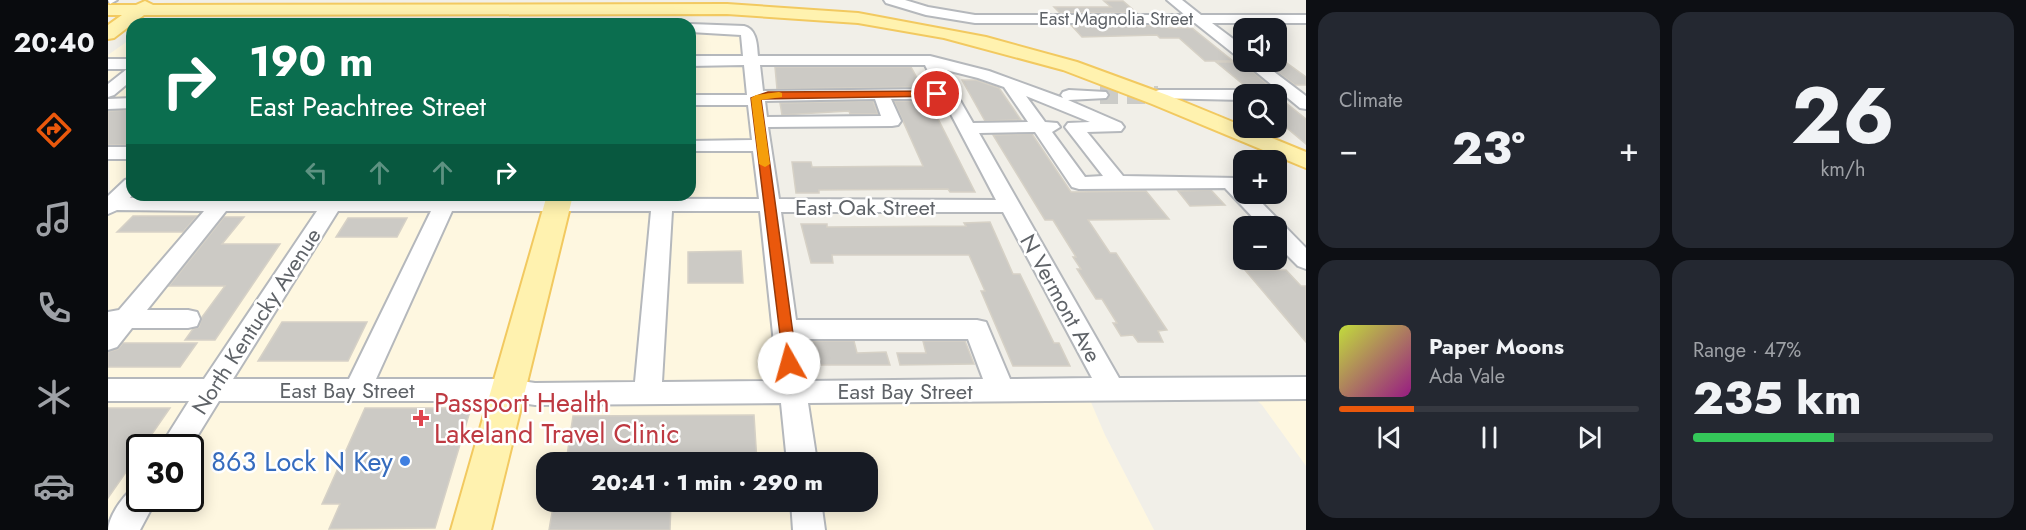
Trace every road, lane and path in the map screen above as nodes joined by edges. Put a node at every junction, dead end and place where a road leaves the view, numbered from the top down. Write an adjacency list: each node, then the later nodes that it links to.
1 (891, 0): 9 (street, East Magnolia Street)
2 (959, 0): 9 (street)
3 (1174, 0): 11 (street)
4 (1037, 6): 10 (street)
5 (108, 10): 6 (main road)
6 (155, 11): 7 (main road); 8 (main road)
7 (602, 13): 45 (main road); 46 (main road)
8 (139, 18)
9 (972, 18): 10 (street, East Magnolia Street)
10 (1048, 19): 11 (street, East Magnolia Street)
11 (1198, 19): 12 (street, East Magnolia Street); 16 (street)
12 (1306, 19)
13 (121, 26): 15 (main road); 17 (main road)
14 (696, 28): 20 (street)
15 (108, 34)
16 (1233, 46)
17 (108, 51)
18 (696, 61): 20 (street)
19 (930, 61): 20 (street); 25 (street); 28 (street, N Vermont Ave)
20 (751, 62): 34 (street)
21 (108, 64): 22 (street)
22 (126, 64)
23 (1266, 72): 35 (street)
24 (126, 74): 26 (street)
25 (1009, 83): 40 (street); 41 (street)
26 (109, 84)
27 (881, 94): 28 (street); 34 (street); 39 (street)
28 (948, 94): 42 (street, N Vermont Ave)
29 (1069, 94): 30 (street)
30 (1100, 95)
31 (1160, 95): 32 (street)
32 (1233, 95)
33 (1287, 96): 35 (street)
34 (756, 98): 36 (street); 39 (street)
35 (1302, 98)
36 (696, 100)
37 (126, 102): 38 (street)
38 (108, 104)
39 (759, 122): 43 (street)
40 (1040, 127): 41 (street); 42 (street); 49 (street)
41 (1074, 127): 49 (street)
42 (967, 128): 62 (street, N Vermont Ave)
43 (763, 145): 44 (street); 61 (street)
44 (696, 146)
45 (1245, 150)
46 (1306, 161)
47 (1287, 168): 48 (main road)
48 (1306, 176)
49 (1117, 182): 63 (street)
50 (126, 189): 58 (street)
51 (311, 201): 59 (street, East Oak Street)
52 (333, 201): 72 (street, North Kentucky Avenue)
53 (356, 201): 60 (street, East Oak Street)
54 (536, 201): 60 (street, East Oak Street)
55 (559, 201): 73 (main road)
56 (616, 201): 57 (street, East Oak Street)
57 (674, 202): 61 (street, East Oak Street); 78 (street)
58 (109, 205): 59 (street, East Oak Street)
59 (220, 205): 66 (street)
60 (444, 205): 75 (street)
61 (770, 205): 62 (street, East Oak Street); 68 (street)
62 (1010, 206): 74 (street, N Vermont Ave)
63 (1263, 216)
64 (1287, 242): 65 (street)
65 (1306, 261)
66 (117, 319): 67 (street); 69 (street)
67 (188, 319)
68 (785, 330): 76 (street); 77 (street)
69 (108, 340)
70 (1306, 388): 74 (street, East Bay Street)
71 (108, 390): 72 (street, East Bay Street)
72 (212, 390): 75 (street, East Bay Street); 79 (street, North Kentucky Avenue)
73 (508, 390): 75 (street, East Bay Street); 78 (street, East Bay Street); 84 (main road)
74 (1112, 390): 76 (street, East Bay Street)
75 (357, 391)
76 (1001, 391): 77 (street, East Bay Street)
77 (793, 392): 78 (street, East Bay Street); 80 (street)
78 (648, 393)
79 (183, 434)
80 (800, 452)
81 (133, 512): 83 (street)
82 (808, 512): 85 (street)
83 (122, 530)
84 (471, 530)
85 (810, 530)

